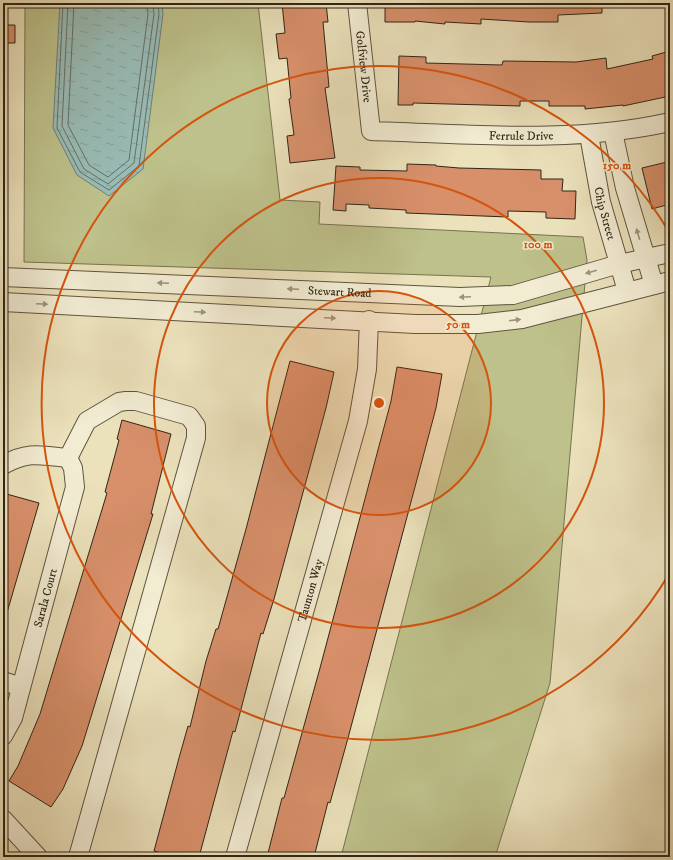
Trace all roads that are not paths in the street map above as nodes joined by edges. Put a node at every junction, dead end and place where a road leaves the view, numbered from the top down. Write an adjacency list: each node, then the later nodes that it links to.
1 (357, 3): 3 (street, Golfview Drive)
2 (670, 122): 4 (street, Ferrule Drive)
3 (371, 131): 5 (street, Ferrule Drive)
4 (613, 132): 5 (street, Ferrule Drive); 7 (street, Chip Street, one-way to 4)
5 (589, 134): 8 (street, Chip Street)
6 (670, 252): 7 (street, Stewart Road)
7 (645, 257): 8 (street, Stewart Road); 10 (street, Chip Street)
8 (620, 264): 9 (street, Stewart Road, one-way to 9); 11 (street, Chip Street)
9 (3, 277)
10 (662, 282): 11 (street)
11 (627, 291): 13 (street, one-way to 11)
12 (3, 302): 13 (street, one-way to 13)
13 (370, 320): 22 (street, Taunton Way)
14 (68, 458): 15 (street); 17 (street, Sarala Court); 21 (street)
15 (3, 466)
16 (3, 682): 17 (street)
17 (21, 687): 18 (street, Sarala Court)
18 (3, 736)
19 (3, 819): 20 (street)
20 (38, 857)
21 (78, 857)
22 (235, 857)

